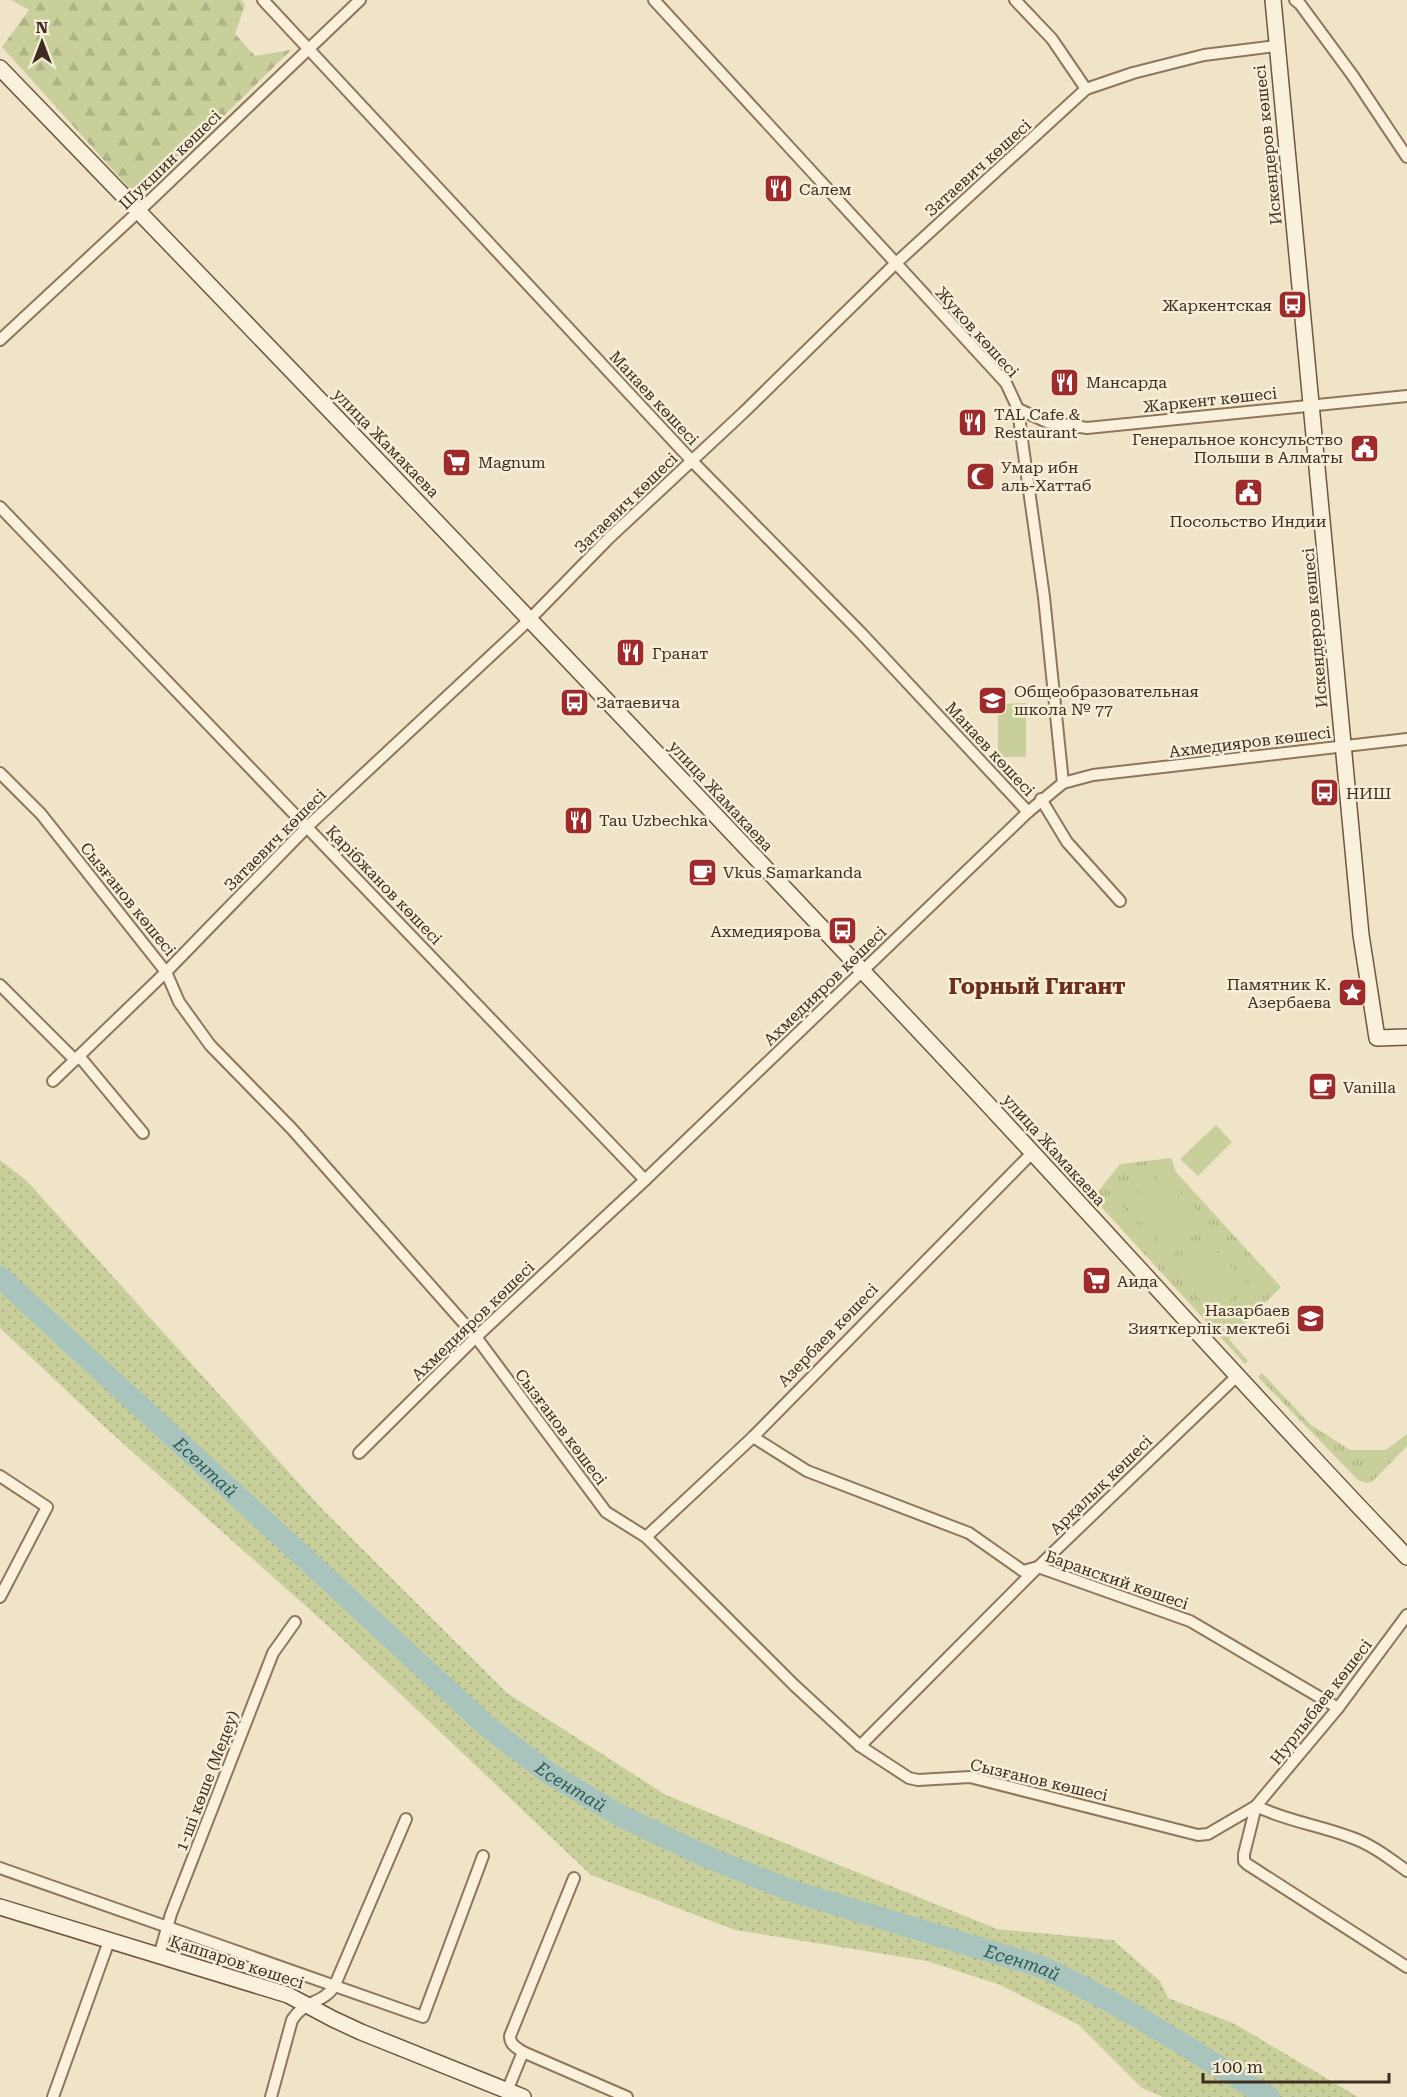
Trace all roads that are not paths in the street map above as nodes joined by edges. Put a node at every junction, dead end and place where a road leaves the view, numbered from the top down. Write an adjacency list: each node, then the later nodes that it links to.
1 (263, 0): 8 (street, Манаев көшесі)
2 (360, 0): 8 (street, Шукшин көшесі)
3 (654, 0): 13 (street, Жуков көшесі)
4 (1015, 0): 10 (street)
5 (1273, 0): 7 (street, Искендеров көшесі)
6 (1295, 0): 11 (street)
7 (1276, 46): 10 (street, Затаевич көшесі); 16 (street, Искендеров көшесі)
8 (308, 48): 12 (street, Шукшин көшесі); 18 (street, Манаев көшесі)
9 (0, 68): 12 (street, улица Жамакаева)
10 (1086, 89): 13 (street, Затаевич көшесі)
11 (1407, 157)
12 (139, 211): 14 (street, Шукшин көшесі); 20 (street, улица Жамакаева)
13 (895, 264): 17 (street, Жуков көшесі); 18 (street, Затаевич көшесі)
14 (0, 340)
15 (1407, 396): 16 (street, Жаркент көшесі)
16 (1312, 405): 17 (street, Жаркент көшесі); 22 (street, Искендеров көшесі)
17 (1018, 409): 24 (street, Жуков көшесі)
18 (692, 461): 20 (street, Затаевич көшесі); 26 (street, Манаев көшесі)
19 (0, 507): 27 (street, Қарібжанов көшесі)
20 (529, 620): 27 (street, Затаевич көшесі); 30 (street, улица Жамакаева)
21 (1407, 739): 22 (street, Ахмедияров көшесі)
22 (1344, 746): 24 (street, Ахмедияров көшесі); 32 (street, Искендеров көшесі)
23 (0, 773): 29 (street, Сызғанов көшесі)
24 (1063, 783): 25 (street, Ахмедияров көшесі)
25 (1041, 799): 26 (street, Ахмедияров көшесі); 28 (street, Манаев көшесі)
26 (1028, 812): 30 (street, Ахмедияров көшесі)
27 (308, 827): 29 (street, Затаевич көшесі); 37 (street, Қарібжанов көшесі)
28 (1120, 901)
29 (166, 972): 33 (street, Затаевич көшесі); 38 (street, Сызғанов көшесі)
30 (862, 972): 36 (street, улица Жамакаева); 37 (street, Ахмедияров көшесі)
31 (0, 985): 33 (street)
32 (1407, 1037)
33 (77, 1058): 34 (street, Затаевич көшесі); 35 (street)
34 (53, 1081)
35 (143, 1133)
36 (1032, 1153): 39 (street, улица Жамакаева); 40 (street, Азербаев көшесі)
37 (645, 1180): 38 (street, Ахмедияров көшесі)
38 (476, 1338): 41 (street, Ахмедияров көшесі); 43 (street, Сызғанов көшесі)
39 (1237, 1376): 44 (street, улица Жамакаева); 45 (street, Арқалық көшесі)
40 (753, 1437): 43 (street, Азербаев көшесі); 45 (street, Баранский көшесі)
41 (359, 1453)
42 (0, 1476): 46 (street)
43 (646, 1537): 50 (street, Сызғанов көшесі)
44 (1407, 1557)
45 (1038, 1567): 49 (street, Баранский көшесі); 50 (street, Арқалық көшесі)
46 (0, 1597)
47 (1407, 1615): 49 (street, Нурлыбаев көшесі)
48 (295, 1622): 58 (street, 1-ші көше (Медеу))
49 (1338, 1708): 51 (street, Нурлыбаев көшесі)
50 (860, 1746): 51 (street, Сызғанов көшесі)
51 (1256, 1806): 55 (street); 61 (street)
52 (406, 1819): 62 (street)
53 (483, 1856): 62 (street, Қаппаров көшесі)
54 (0, 1868): 58 (street, Қаппаров көшесі)
55 (1407, 1871)
56 (573, 1878): 64 (street)
57 (0, 1907): 59 (street, Қаппаров көшесі)
58 (168, 1928): 60 (street, 1-ші көше (Медеу)); 62 (street, Қаппаров көшесі)
59 (109, 1941): 60 (street, Қаппаров көшесі); 66 (street)
60 (159, 1956): 63 (street, Қаппаров көшесі)
61 (1407, 1967)
62 (334, 1987): 63 (street)
63 (307, 2004): 65 (street, Қаппаров көшесі); 67 (street)
64 (523, 2052): 65 (street); 69 (street)
65 (507, 2091): 68 (street, Қаппаров көшесі)
66 (52, 2097)
67 (271, 2097)
68 (523, 2097)
69 (627, 2097)

